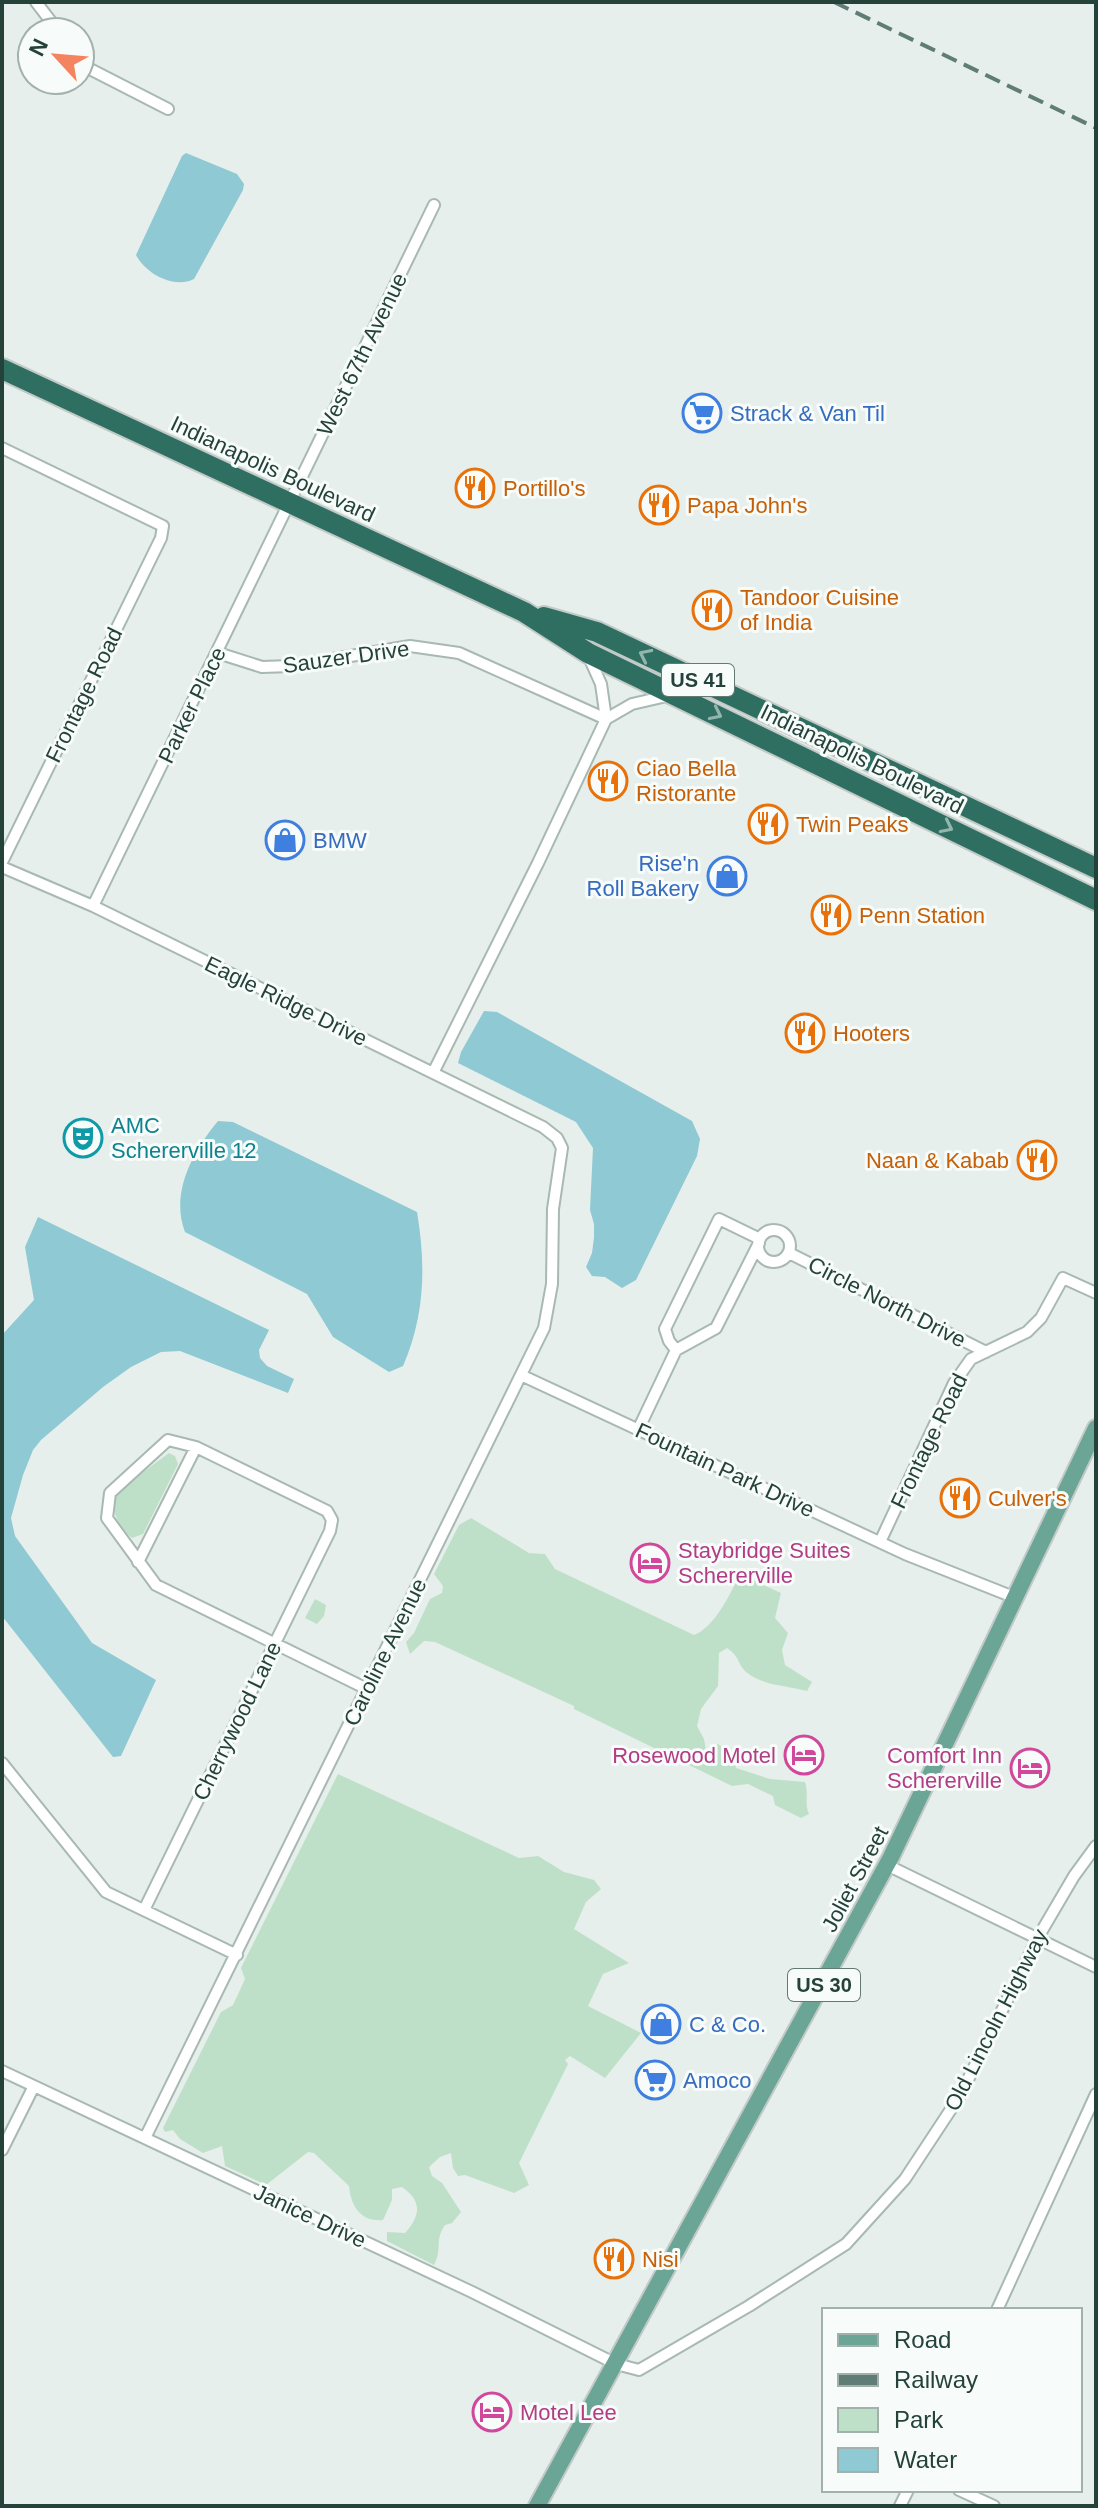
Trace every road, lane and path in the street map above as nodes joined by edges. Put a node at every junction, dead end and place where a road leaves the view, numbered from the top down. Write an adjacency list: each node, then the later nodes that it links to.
1 (96, 72): 2 (street)
2 (168, 109)
3 (434, 205): 6 (street, West 67th Avenue)
4 (2, 369): 6 (highway, Indianapolis Boulevard / US 41)
5 (2, 448): 12 (street, Frontage Road)
6 (289, 503): 7 (highway, Indianapolis Boulevard / US 41); 8 (street, Parker Place)
7 (524, 612): 9 (highway, Indianapolis Boulevard / US 41); 13 (highway, Indianapolis Boulevard / US 41, one-way to 7)
8 (218, 653): 11 (street, Sauzer Drive); 15 (street, Parker Place)
9 (588, 653): 10 (highway, Indianapolis Boulevard / US 41); 11 (street)
10 (675, 694): 11 (street); 14 (highway, Indianapolis Boulevard / US 41, one-way to 14)
11 (606, 719): 16 (street)
12 (2, 864): 15 (street, Eagle Ridge Drive)
13 (1096, 868)
14 (1096, 900)
15 (93, 906): 16 (street, Eagle Ridge Drive)
16 (433, 1073): 17 (street, Eagle Ridge Drive)
17 (562, 1148): 23 (street, Caroline Avenue)
18 (760, 1241): 19 (street); 19 (street); 21 (street); 21 (street)
19 (789, 1253): 22 (street, Circle North Drive)
20 (1096, 1293): 22 (street, Frontage Road)
21 (676, 1350): 25 (street)
22 (986, 1352): 27 (street, Frontage Road)
23 (523, 1376): 25 (street, Fountain Park Drive); 31 (street, Caroline Avenue)
24 (1096, 1428): 29 (main road, Joliet Street / US 30)
25 (638, 1430): 27 (street, Fountain Park Drive)
26 (196, 1447): 28 (street); 28 (street); 30 (street, Cherrywood Lane)
27 (880, 1542): 29 (street, Fountain Park Drive)
28 (138, 1562): 30 (street)
29 (1016, 1598): 34 (main road, Joliet Street / US 30)
30 (275, 1644): 31 (street); 35 (street, Cherrywood Lane)
31 (367, 1689): 37 (street, Caroline Avenue)
32 (2, 1763): 35 (street)
33 (1096, 1846): 36 (street, Old Lincoln Highway)
34 (887, 1865): 36 (street); 45 (main road, Joliet Street / US 30)
35 (144, 1910): 37 (street)
36 (1037, 1939): 38 (street); 45 (street, Old Lincoln Highway)
37 (237, 1955): 42 (street, Caroline Avenue)
38 (1096, 1967)
39 (2, 2071): 40 (street, Janice Drive)
40 (34, 2086): 42 (street, Janice Drive); 43 (street)
41 (1096, 2094): 44 (street)
42 (145, 2138): 45 (street, Janice Drive)
43 (2, 2150)
44 (998, 2308)
45 (616, 2364): 47 (main road, Joliet Street / US 30)
46 (963, 2492): 48 (street)
47 (537, 2506)
48 (994, 2506)

